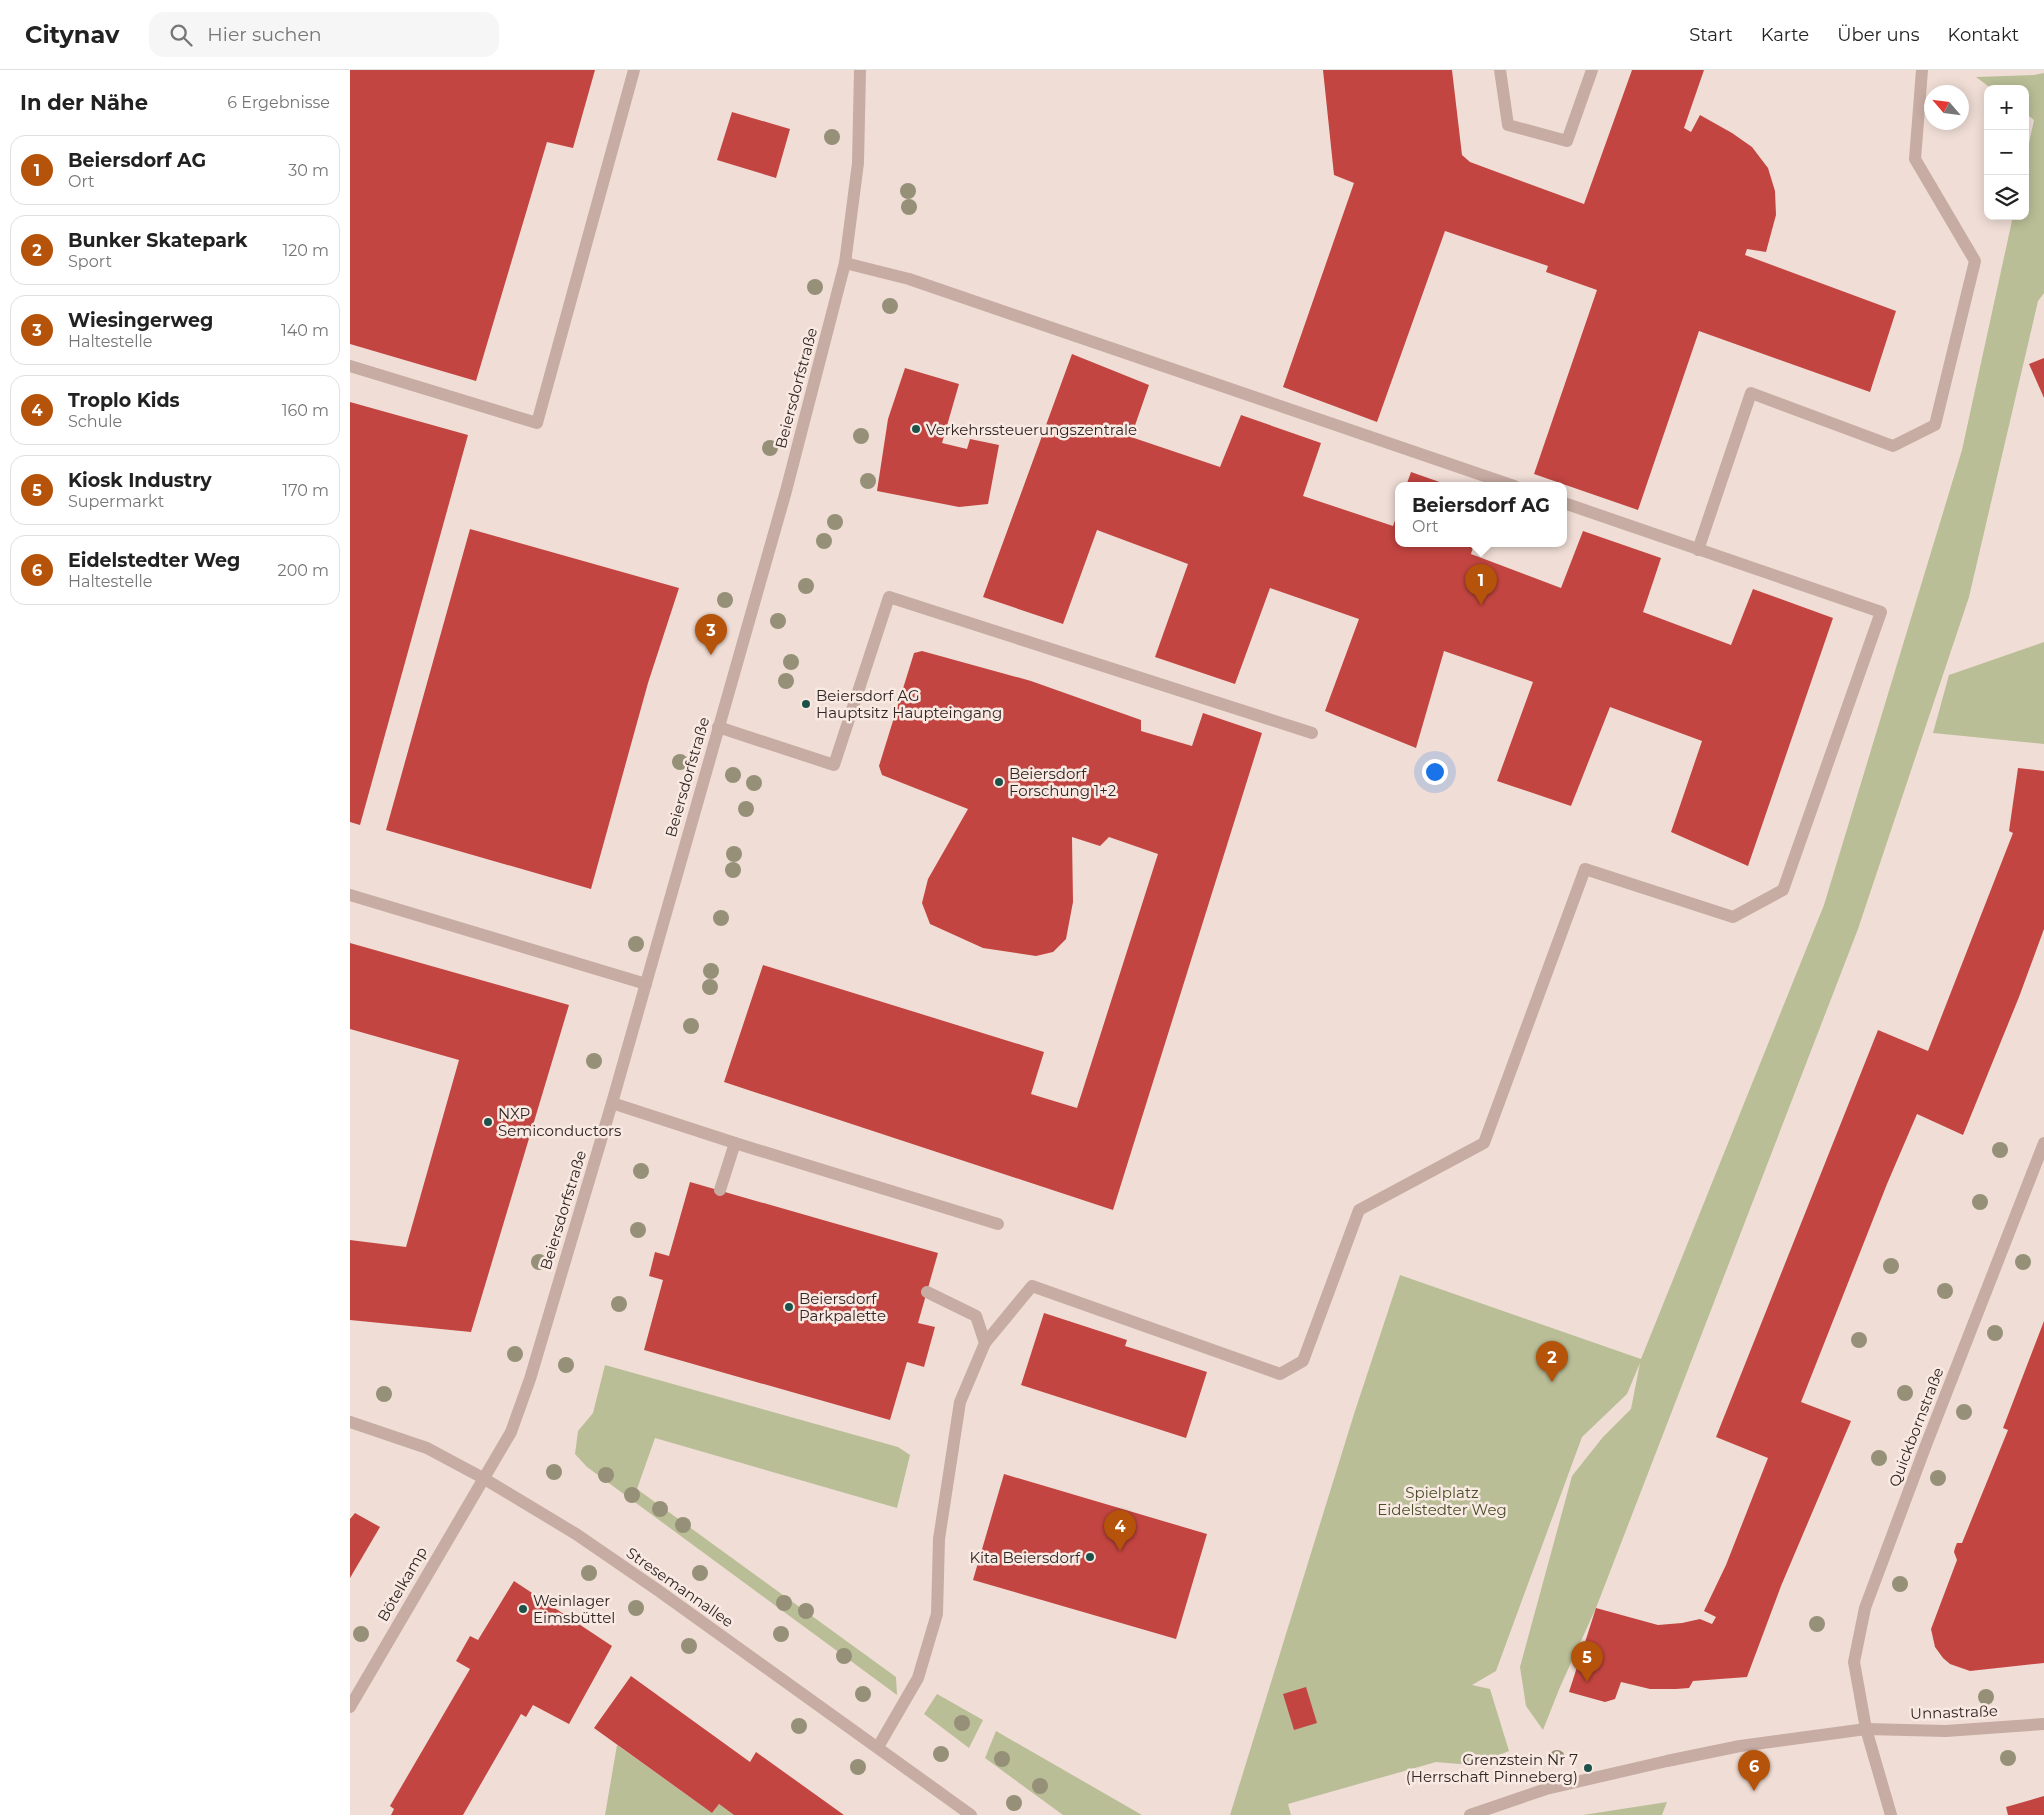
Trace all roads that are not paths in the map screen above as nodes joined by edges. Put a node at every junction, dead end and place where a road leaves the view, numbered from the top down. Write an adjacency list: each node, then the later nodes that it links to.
1 (634, 70): 7 (street)
2 (860, 70): 6 (street, Beiersdorfstraße)
3 (1500, 70): 4 (street)
4 (1592, 70)
5 (1922, 70): 10 (street)
6 (845, 263): 8 (street); 11 (street, Beiersdorfstraße)
7 (350, 366)
8 (1502, 482)
9 (1567, 504): 10 (street)
10 (1698, 550): 21 (street)
11 (718, 727): 12 (street); 14 (street, Beiersdorfstraße)
12 (1312, 733)
13 (350, 895): 14 (street)
14 (646, 984): 15 (street, Beiersdorfstraße)
15 (612, 1104): 17 (street); 23 (street, Beiersdorfstraße)
16 (2044, 1142): 26 (street, Quickbornstraße)
17 (735, 1143): 18 (street); 19 (street)
18 (720, 1190)
19 (998, 1224)
20 (927, 1292): 21 (street)
21 (985, 1343): 27 (street)
22 (350, 1422): 23 (street, Stresemannallee)
23 (483, 1478): 24 (street, Bötelkamp); 27 (street, Stresemannallee)
24 (350, 1707)
25 (2044, 1724): 26 (street, Unnastraße)
26 (1866, 1729): 29 (street, Unnastraße); 30 (street, Quickbornstraße)
27 (878, 1747): 28 (street, Stresemannallee)
28 (971, 1815)
29 (1470, 1815)
30 (1891, 1815)

